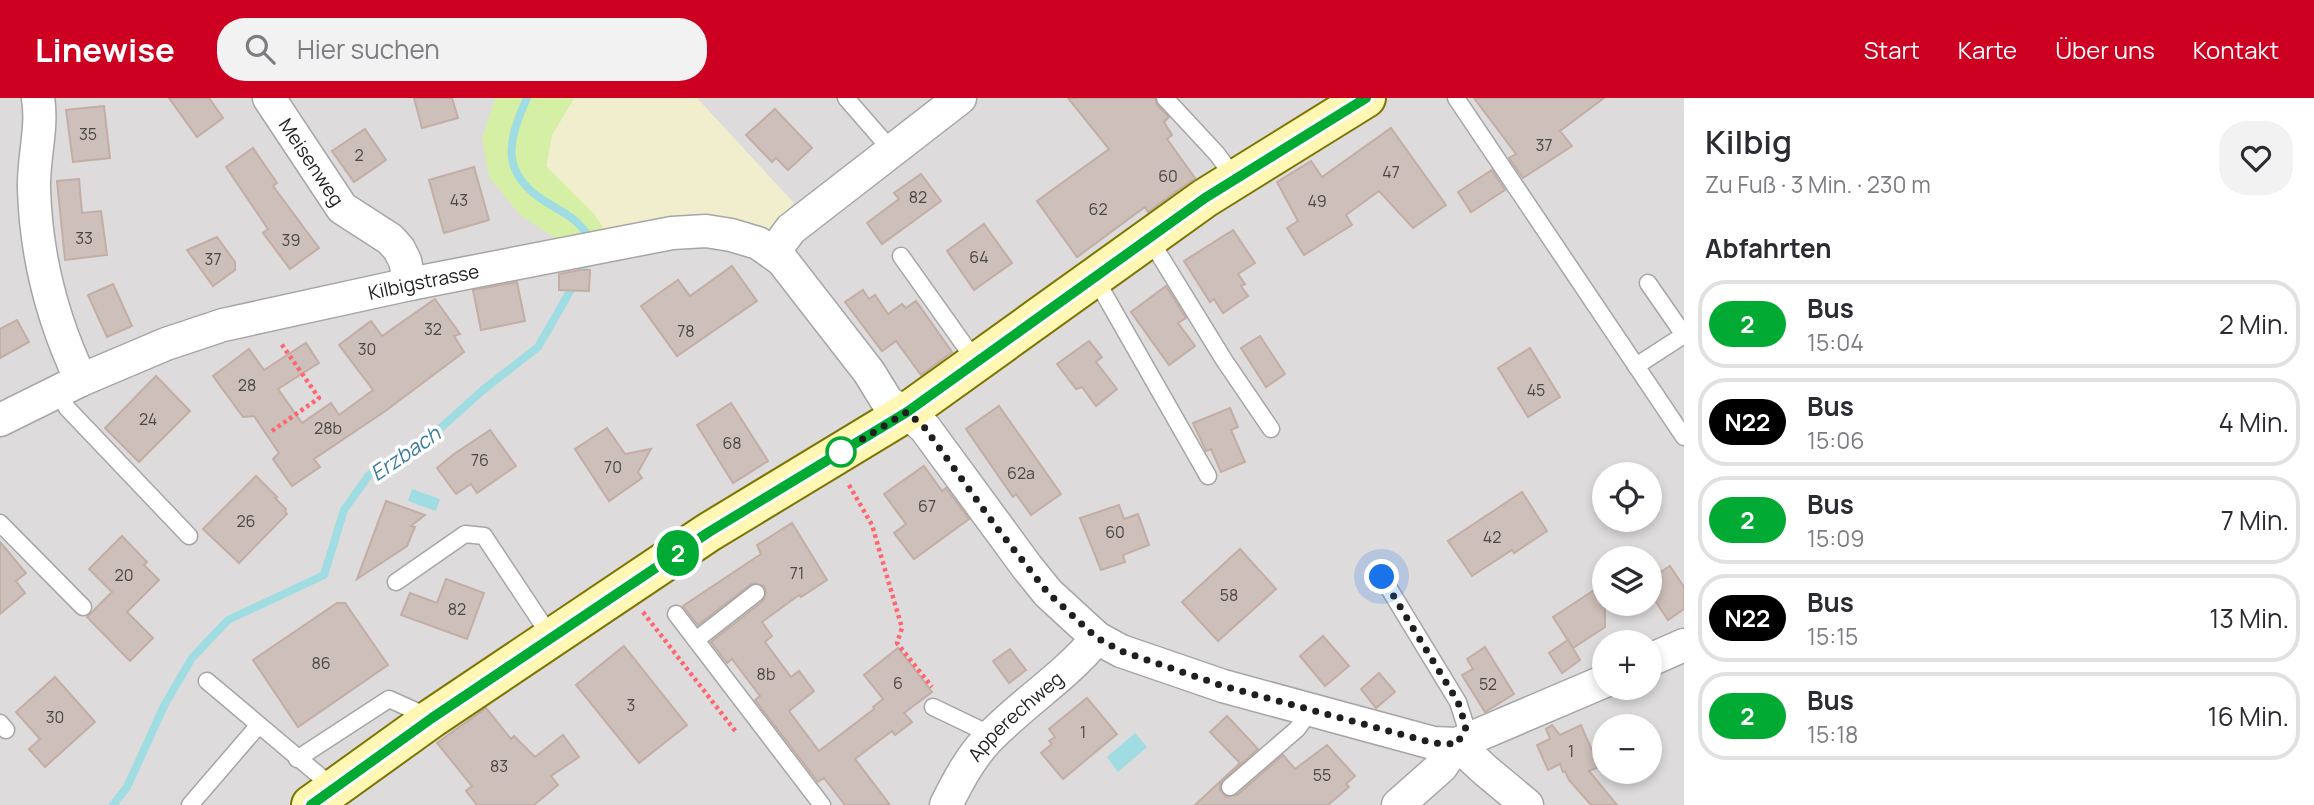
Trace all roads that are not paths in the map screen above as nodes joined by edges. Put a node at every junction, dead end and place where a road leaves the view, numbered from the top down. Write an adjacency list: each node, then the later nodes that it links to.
1 (38, 98): 18 (street)
2 (269, 98): 15 (street, Meisenweg)
3 (846, 98): 8 (lane)
4 (960, 98): 8 (street)
5 (1165, 98): 9 (lane)
6 (1366, 98): 9 (main road)
7 (1456, 98): 17 (lane)
8 (893, 152): 11 (street)
9 (1235, 179): 10 (main road)
10 (1149, 238): 13 (main road); 21 (lane)
11 (773, 253): 15 (street, Kilbigstrasse); 19 (street, Kilbigstrasse)
12 (901, 256): 16 (lane)
13 (1095, 278): 16 (main road); 23 (lane)
14 (1648, 284): 17 (lane)
15 (410, 285): 18 (street, Kilbigstrasse)
16 (977, 363): 19 (main road)
17 (1636, 366): 22 (lane)
18 (70, 385): 20 (street, Kilbigstrasse); 25 (lane)
19 (907, 412): 31 (main road); 32 (street, Kilbigstrasse)
20 (0, 419)
21 (1271, 429)
22 (1684, 437)
23 (1208, 476)
24 (0, 523): 29 (lane)
25 (189, 536)
26 (1382, 577): 43 (lane)
27 (396, 582): 31 (lane)
28 (756, 593): 33 (lane)
29 (83, 607)
30 (676, 614): 33 (lane)
31 (551, 638): 40 (main road)
32 (1097, 638): 39 (street, Kilbigstrasse); 42 (street, Apperechweg)
33 (696, 640): 48 (lane)
34 (1684, 645): 35 (street)
35 (1662, 655)
36 (207, 681): 41 (lane)
37 (1592, 687): 43 (street)
38 (933, 708): 42 (lane)
39 (1311, 710): 43 (street, Kilbigstrasse); 45 (lane)
40 (432, 718): 44 (lane); 46 (main road)
41 (258, 726): 44 (lane); 47 (lane)
42 (989, 737): 49 (street, Apperechweg)
43 (1457, 744): 50 (street); 51 (street)
44 (297, 759): 46 (lane)
45 (1230, 787)
46 (331, 799)
47 (190, 805)
48 (822, 805)
49 (946, 805)
50 (1398, 805)
51 (1527, 805)

